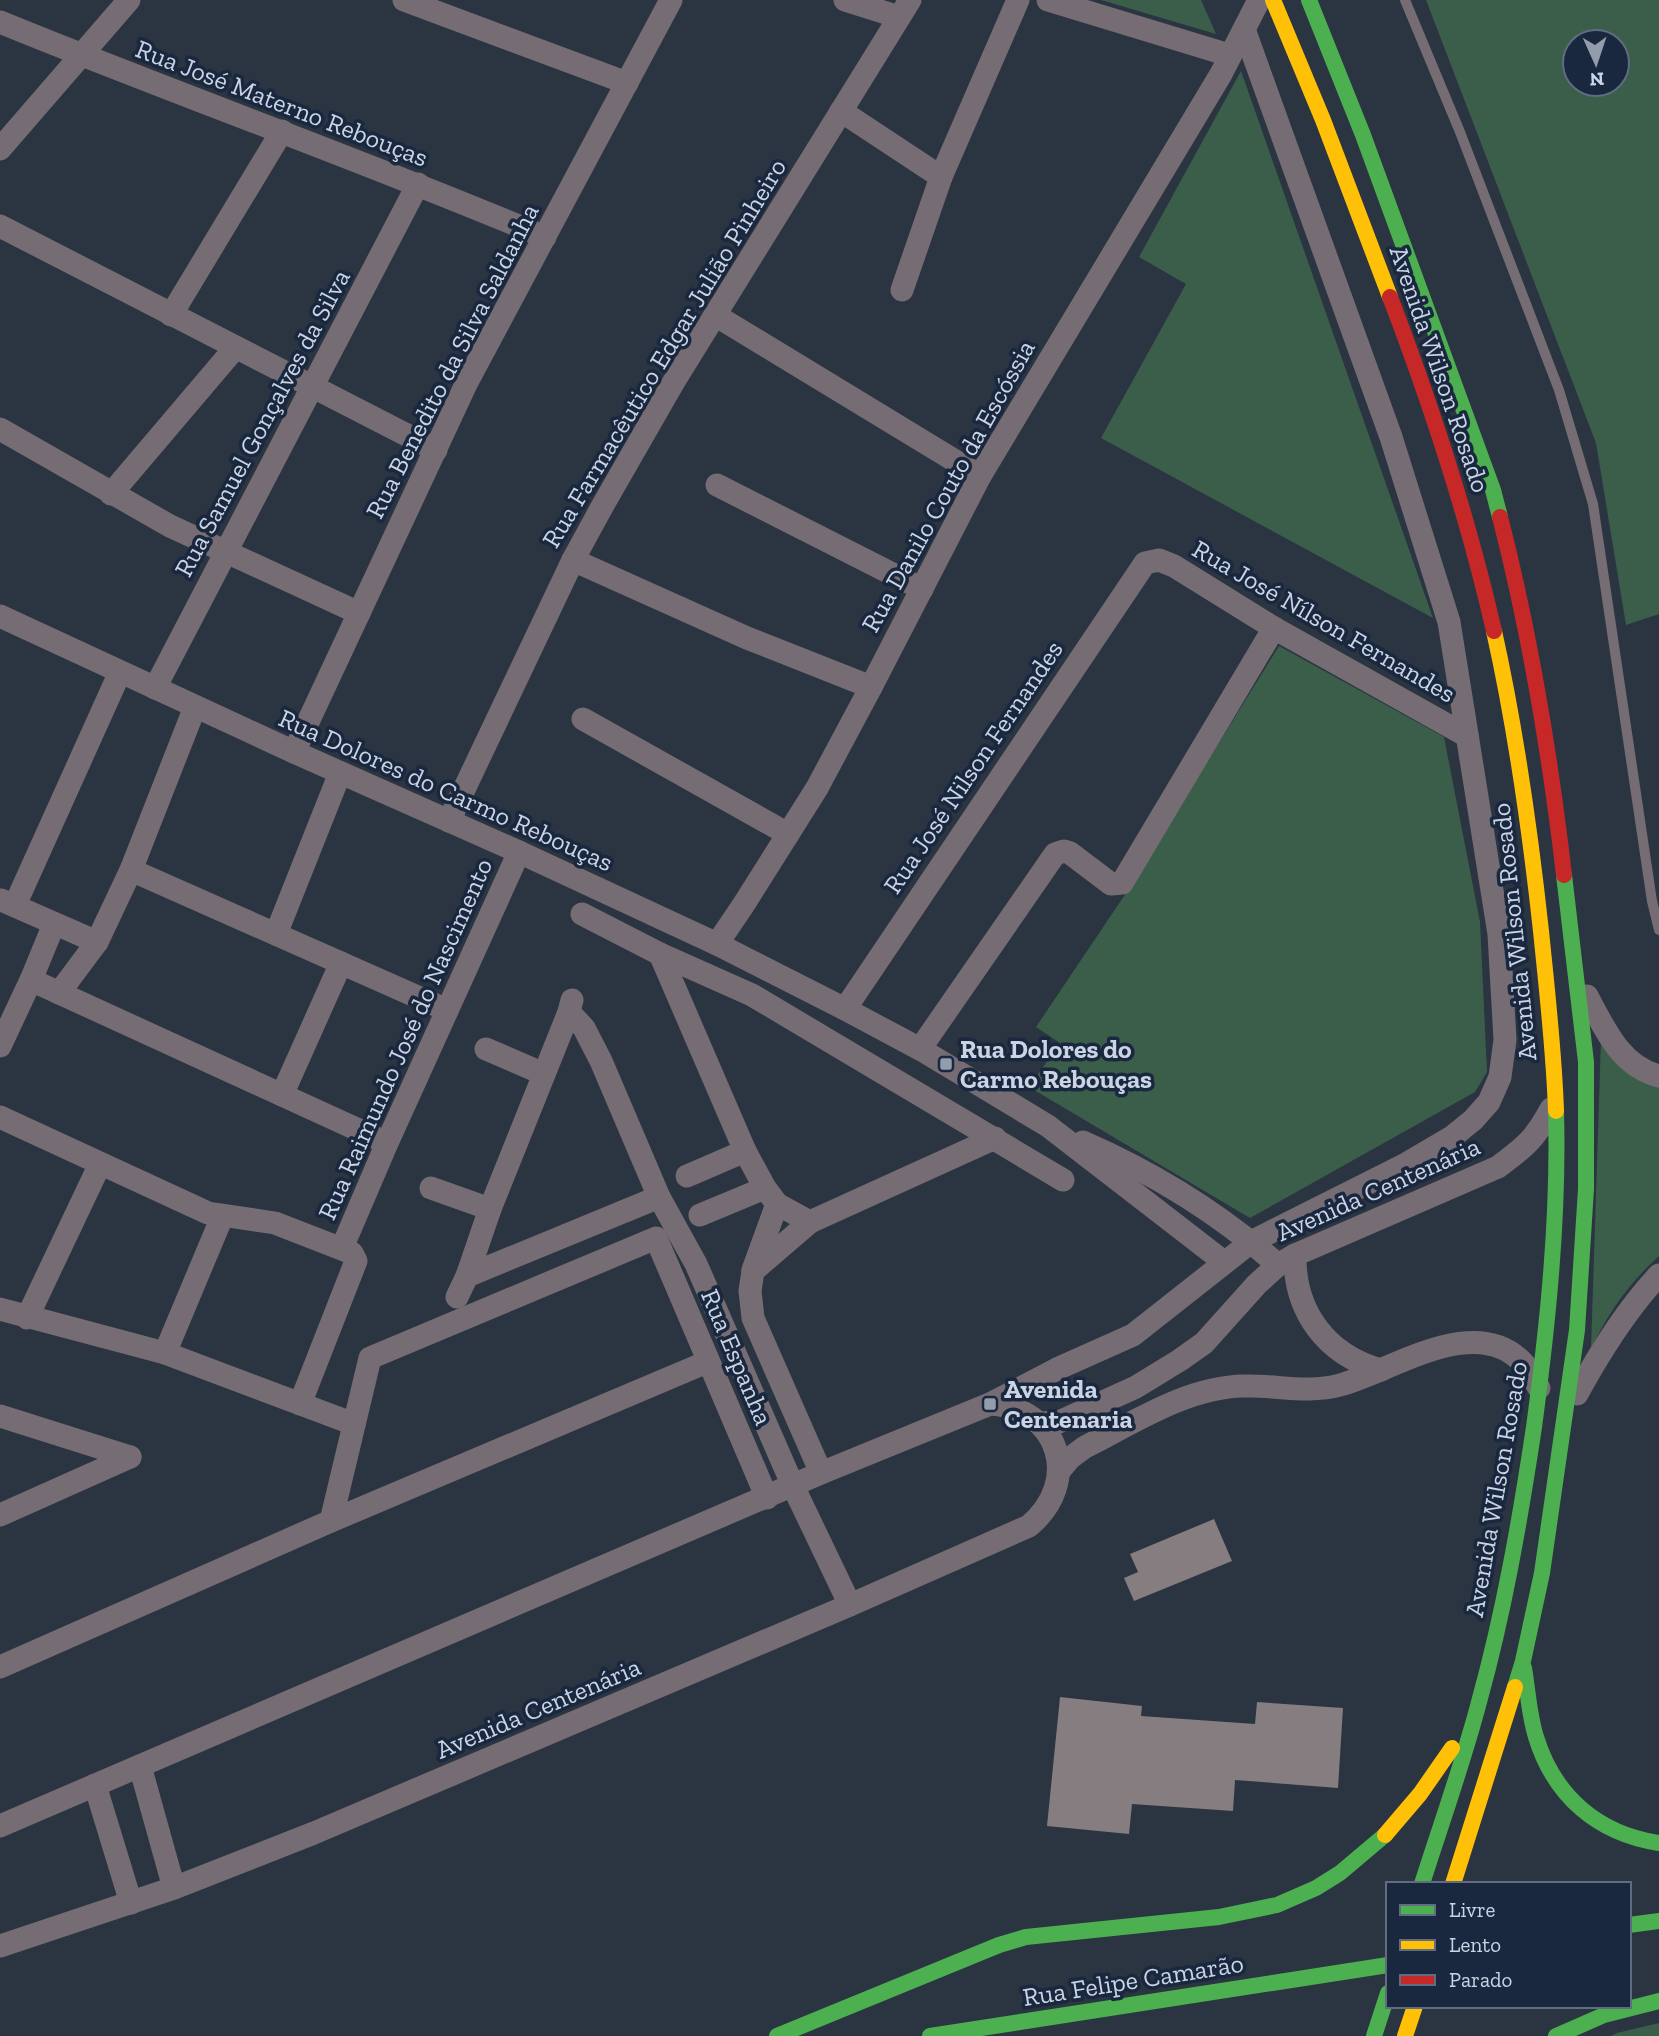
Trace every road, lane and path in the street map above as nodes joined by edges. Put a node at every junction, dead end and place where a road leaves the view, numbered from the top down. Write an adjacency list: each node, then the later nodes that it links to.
1 (129, 0): 15 (street)
2 (404, 0): 16 (street)
3 (671, 0): 16 (street, Rua Benedito da Silva Saldanha)
4 (845, 0): 11 (street)
5 (1017, 0): 20 (street)
6 (1048, 0): 14 (street)
7 (1259, 0): 13 (street, Rua Danilo Couto da Escóssia)
8 (1273, 0): 73 (main road, Avenida Wilson Rosado)
9 (1309, 0): 62 (main road, Avenida Wilson Rosado)
10 (1405, 0): 56 (lane)
11 (904, 9): 17 (street, Rua Farmacêutico Edgar Julião Pinheiro)
12 (0, 22): 15 (street, Rua José Materno Rebouças)
13 (1245, 32): 14 (street, Rua Danilo Couto da Escóssia); 46 (street, Avenida Centenária)
14 (1230, 55): 31 (street, Rua Danilo Couto da Escóssia)
15 (82, 56): 18 (street, Rua José Materno Rebouças); 19 (street)
16 (627, 83): 23 (street, Rua Benedito da Silva Saldanha)
17 (841, 111): 20 (street); 26 (street, Rua Farmacêutico Edgar Julião Pinheiro)
18 (282, 131): 21 (street, Rua José Materno Rebouças); 25 (street)
19 (0, 149)
20 (941, 177): 24 (street)
21 (418, 184): 23 (street, Rua José Materno Rebouças); 28 (street, Rua Samuel Gonçalves da Silva)
22 (0, 226): 25 (street)
23 (545, 237): 30 (street, Rua Benedito da Silva Saldanha)
24 (902, 290)
25 (171, 315): 27 (street)
26 (715, 315): 31 (street); 35 (street, Rua Farmacêutico Edgar Julião Pinheiro)
27 (235, 348): 28 (street); 33 (street)
28 (312, 387): 30 (street); 34 (street, Rua Samuel Gonçalves da Silva)
29 (0, 429): 33 (street)
30 (436, 450): 38 (street, Rua Benedito da Silva Saldanha)
31 (980, 475): 37 (street, Rua Danilo Couto da Escóssia)
32 (717, 485): 37 (street)
33 (111, 494): 34 (street)
34 (226, 552): 38 (street); 43 (street, Rua Samuel Gonçalves da Silva)
35 (573, 560): 42 (street); 49 (street, Rua Farmacêutico Edgar Julião Pinheiro)
36 (1151, 561): 40 (street, Rua José Nílson Fernandes); 65 (street, Rua José Nilson Fernandes)
37 (922, 589): 42 (street, Rua Danilo Couto da Escóssia)
38 (359, 613): 47 (street, Rua Benedito da Silva Saldanha)
39 (0, 616): 41 (street, Rua Dolores do Carmo Rebouças)
40 (1274, 628): 46 (street, Rua José Nílson Fernandes); 69 (street)
41 (120, 672): 43 (street, Rua Dolores do Carmo Rebouças); 53 (street)
42 (871, 687): 50 (street, Rua Danilo Couto da Escóssia)
43 (155, 688): 44 (street, Rua Dolores do Carmo Rebouças)
44 (195, 707): 47 (street, Rua Dolores do Carmo Rebouças); 52 (street)
45 (583, 719): 50 (street)
46 (1467, 736): 89 (street, Avenida Centenária)
47 (294, 752): 48 (street, Rua Dolores do Carmo Rebouças)
48 (340, 773): 49 (street, Rua Dolores do Carmo Rebouças); 57 (street)
49 (449, 821): 51 (street, Rua Dolores do Carmo Rebouças)
50 (788, 834): 59 (street, Rua Danilo Couto da Escóssia)
51 (519, 852): 59 (street, Rua Dolores do Carmo Rebouças); 66 (street, Rua Raimundo José do Nascimento)
52 (131, 870): 57 (street); 58 (street)
53 (7, 902): 55 (street)
54 (582, 914): 60 (street)
55 (54, 924): 58 (street); 63 (street)
56 (1659, 930)
57 (276, 934): 61 (street)
58 (97, 942): 64 (street)
59 (717, 944): 65 (street, Rua Dolores do Carmo Rebouças)
60 (660, 954): 76 (street); 78 (street)
61 (341, 963): 66 (street); 72 (street)
62 (1577, 979): 71 (street); 108 (main road, Avenida Wilson Rosado)
63 (31, 980): 64 (street); 67 (street)
64 (59, 993): 72 (street)
65 (845, 1009): 69 (street, Rua Dolores do Carmo Rebouças)
66 (447, 1010): 77 (street, Rua Raimundo José do Nascimento)
67 (0, 1046)
68 (486, 1049): 70 (street)
69 (920, 1049): 75 (street, Rua Dolores do Carmo Rebouças)
70 (544, 1074): 83 (street); 85 (street)
71 (1659, 1076)
72 (282, 1095): 77 (street)
73 (1555, 1104): 91 (street, Avenida Centenária); 105 (main road, Avenida Wilson Rosado)
74 (0, 1117): 79 (street)
75 (1048, 1126): 89 (street, Rua Dolores do Carmo Rebouças); 92 (street, Rua Dolores do Carmo Rebouças)
76 (995, 1138): 81 (street); 88 (street)
77 (387, 1143): 90 (street, Rua Raimundo José do Nascimento)
78 (745, 1151): 80 (street); 84 (street)
79 (100, 1164): 87 (street); 98 (street)
80 (687, 1176)
81 (1063, 1180)
82 (431, 1188): 85 (street)
83 (659, 1196): 95 (street); 102 (street)
84 (771, 1196): 86 (street); 88 (street); 93 (street)
85 (490, 1209): 95 (street)
86 (700, 1215)
87 (222, 1217): 90 (street); 99 (street)
88 (810, 1222): 93 (street)
89 (1251, 1242): 91 (street, Rua Dolores do Carmo Rebouças); 92 (street, Avenida Centenária)
90 (349, 1255): 106 (street, Rua Raimundo José do Nascimento)
91 (1287, 1260): 103 (street); 104 (street, Avenida Centenária)
92 (1224, 1262): 107 (street, Avenida Centenária)
93 (752, 1271): 100 (street)
94 (1659, 1275): 108 (street)
95 (467, 1276): 96 (street)
96 (457, 1297)
97 (0, 1309): 98 (street)
98 (27, 1318): 99 (street)
99 (165, 1353): 106 (street)
100 (769, 1353): 102 (street); 114 (street)
101 (708, 1362): 112 (street, Rua Espanha); 116 (street, Rua Espanha); 118 (street)
102 (739, 1366): 115 (street)
103 (1381, 1370): 105 (street); 110 (street)
104 (1136, 1387): 110 (street); 111 (street, Avenida Centenária)
105 (1540, 1388): 122 (main road, Avenida Wilson Rosado)
106 (300, 1404): 112 (street)
107 (990, 1404): 111 (street); 114 (street, Avenida Centenária)
108 (1566, 1412): 120 (main road, Avenida Wilson Rosado)
109 (0, 1416): 117 (street)
110 (1147, 1416): 113 (street)
111 (1039, 1423): 113 (street)
112 (354, 1424): 118 (street)
113 (1059, 1471): 119 (street, Avenida Centenária)
114 (821, 1473): 115 (street, Avenida Centenária)
115 (793, 1486): 116 (street, Avenida Centenária); 119 (street)
116 (766, 1498): 123 (street, Avenida Centenária)
117 (0, 1515)
118 (331, 1521): 121 (street)
119 (850, 1605): 129 (street, Avenida Centenária)
120 (1523, 1661): 126 (main road); 128 (main road, Avenida Wilson Rosado)
121 (0, 1667)
122 (1479, 1704): 127 (main road, Avenida Wilson Rosado); 143 (main road)
123 (140, 1766): 124 (street, Avenida Centenária); 129 (street)
124 (95, 1785): 125 (street, Avenida Centenária); 130 (street)
125 (1, 1824)
126 (1659, 1843)
127 (1423, 1882)
128 (1454, 1882)
129 (174, 1888): 130 (street, Avenida Centenária)
130 (131, 1903): 135 (street, Avenida Centenária)
131 (1659, 1920): 132 (main road)
132 (1631, 1926)
133 (1659, 1932): 134 (main road)
134 (1631, 1937)
135 (0, 1945)
136 (1386, 1966): 138 (main road)
137 (1386, 1975): 138 (main road)
138 (1344, 1977): 142 (main road, Rua Felipe Camarão); 144 (main road, Rua Felipe Camarão)
139 (1386, 1999): 145 (main road)
140 (1659, 2001): 147 (main road)
141 (1414, 2008): 146 (main road)
142 (1114, 2024)
143 (777, 2036)
144 (930, 2036)
145 (1374, 2036)
146 (1405, 2036)
147 (1556, 2036)

